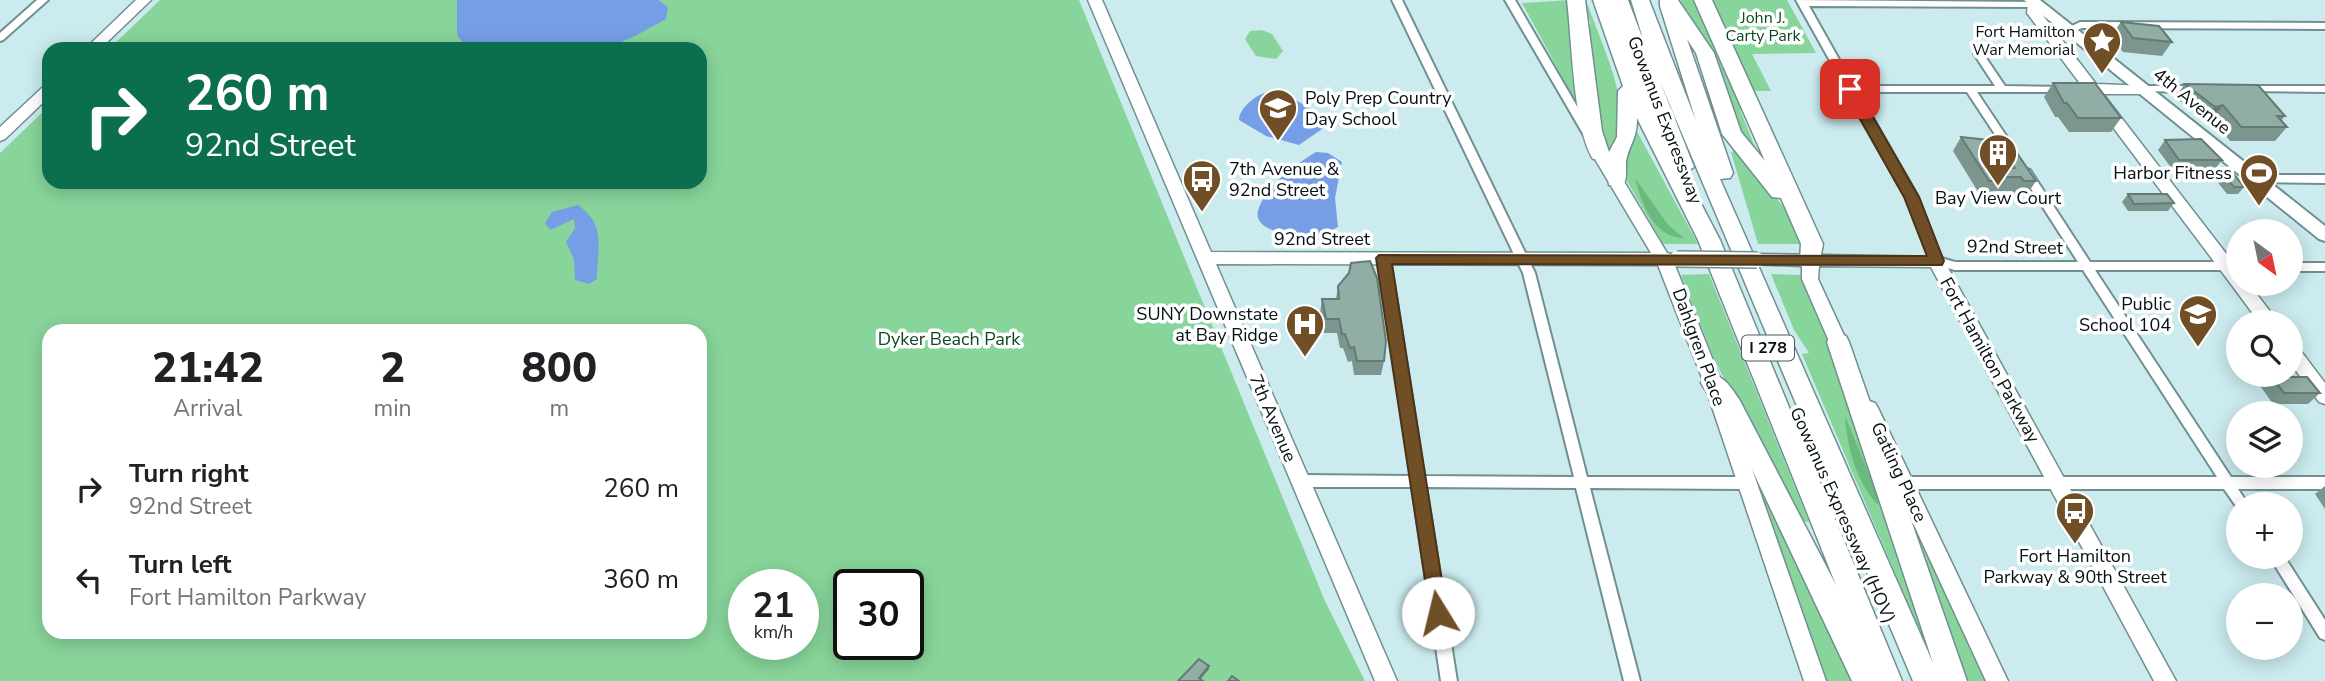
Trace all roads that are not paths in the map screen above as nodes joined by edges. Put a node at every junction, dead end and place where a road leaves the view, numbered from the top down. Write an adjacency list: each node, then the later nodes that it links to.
1 (43, 0): 15 (street)
2 (144, 0): 17 (main road)
3 (1095, 0): 39 (main road, 7th Avenue)
4 (1397, 0): 41 (street)
5 (1510, 0): 31 (street, Dahlgren Place)
6 (1576, 0): 31 (highway)
7 (1602, 0): 19 (highway, Gowanus Expressway / I 278)
8 (1669, 0): 35 (highway); 37 (highway, Gowanus Expressway / I 278)
9 (1703, 0): 35 (highway)
10 (1802, 2): 11 (street); 20 (street, Fort Hamilton Parkway)
11 (2033, 2): 14 (main road, 4th Avenue); 16 (main road)
12 (1630, 3): 37 (highway, Gowanus Expressway / I 278); 71 (highway, Gowanus Expressway (HOV) / I 278)
13 (2325, 26): 14 (street)
14 (2068, 29): 16 (street); 24 (main road, 4th Avenue)
15 (0, 38)
16 (2053, 38): 23 (main road)
17 (99, 42)
18 (1979, 54): 22 (street)
19 (1622, 60): 34 (highway); 37 (highway, Gowanus Expressway / I 278)
20 (1850, 89): 21 (street); 44 (street, Fort Hamilton Parkway)
21 (1970, 89): 22 (street); 46 (street)
22 (2002, 89): 23 (street)
23 (2092, 89): 24 (main road); 38 (main road)
24 (2144, 89): 25 (street); 32 (main road, 4th Avenue)
25 (2210, 89)
26 (2234, 89): 27 (street)
27 (2325, 89)
28 (42, 94): 29 (main road)
29 (8, 120): 30 (main road)
30 (0, 136)
31 (1600, 154): 34 (main road, Dahlgren Place)
32 (2255, 179): 33 (street); 36 (main road, 4th Avenue)
33 (2325, 179)
34 (1616, 180): 42 (main road, Dahlgren Place)
35 (1797, 214): 43 (highway)
36 (2325, 235)
37 (1721, 237): 70 (highway, Gowanus Expressway / I 278); 72 (highway, Gowanus Expressway / I 278)
38 (2226, 257)
39 (1204, 258): 40 (main road, 92nd Street); 54 (main road, 7th Avenue)
40 (1384, 258): 41 (main road, 92nd Street); 55 (street)
41 (1521, 258): 42 (main road, 92nd Street); 56 (street)
42 (1669, 259): 43 (main road, 92nd Street, bridge); 52 (main road, Dahlgren Place)
43 (1802, 260): 44 (main road, 92nd Street); 49 (main road, Gatling Place)
44 (1937, 261): 46 (street, 92nd Street); 58 (main road, Fort Hamilton Parkway)
45 (2226, 266): 46 (street, 92nd Street)
46 (2088, 267): 59 (street)
47 (2303, 267): 48 (street)
48 (2325, 267)
49 (1838, 342): 60 (main road, Gatling Place); 73 (highway)
50 (2303, 363): 51 (main road)
51 (2318, 377): 53 (main road)
52 (1713, 383): 57 (main road, Dahlgren Place); 69 (highway)
53 (2325, 397)
54 (1300, 481): 55 (street); 65 (main road, 7th Avenue)
55 (1418, 481): 56 (street); 66 (street)
56 (1582, 482): 57 (street); 67 (street)
57 (1745, 482): 68 (main road, Dahlgren Place)
58 (2057, 482): 59 (street); 60 (street); 75 (main road, Fort Hamilton Parkway)
59 (2227, 482): 61 (street); 62 (street)
60 (1905, 483): 74 (main road, Gatling Place)
61 (2325, 483)
62 (2233, 492)
63 (2284, 569): 64 (street)
64 (2325, 633)
65 (1386, 681)
66 (1449, 681)
67 (1632, 681)
68 (1815, 681)
69 (1866, 681)
70 (1888, 681)
71 (1913, 681)
72 (1927, 681)
73 (1953, 681)
74 (1997, 681)
75 (2165, 681)

